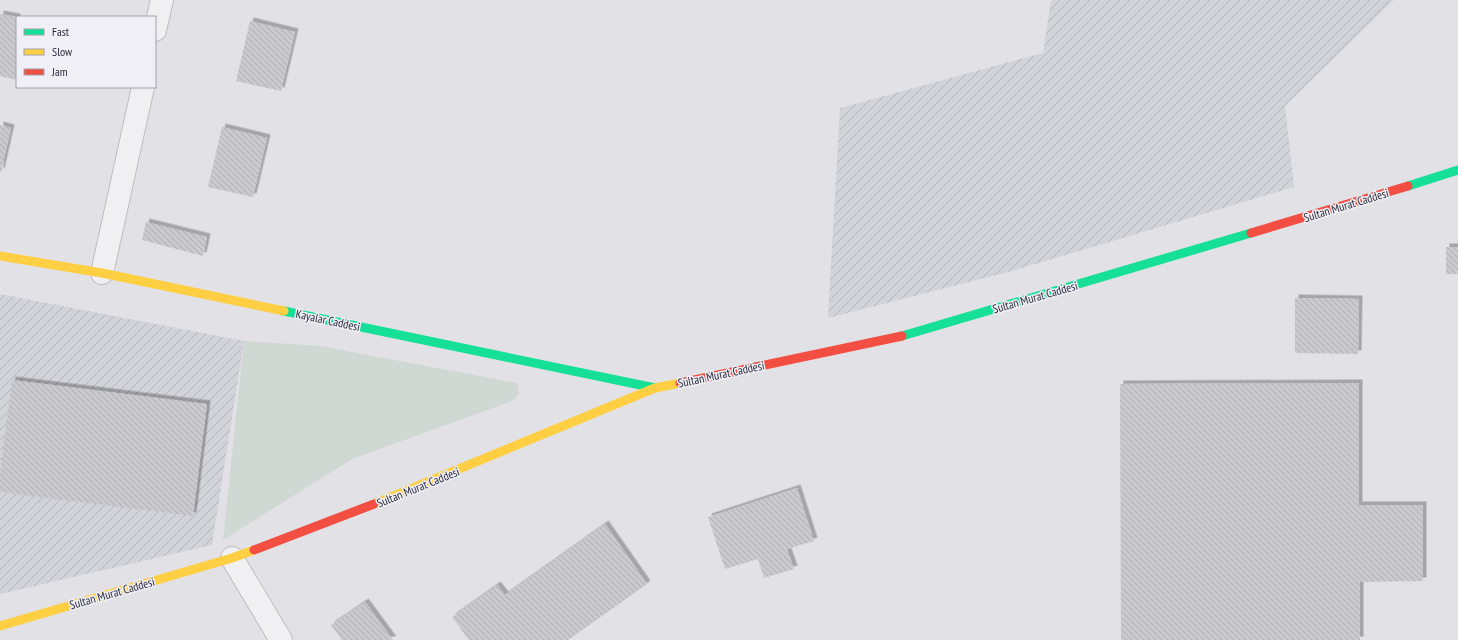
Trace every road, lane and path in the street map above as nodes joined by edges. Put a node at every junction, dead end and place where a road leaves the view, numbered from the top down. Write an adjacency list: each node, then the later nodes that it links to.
1 (162, 0): 2 (street)
2 (156, 26)
3 (143, 88): 6 (street)
4 (1458, 170): 7 (street, Sultan Murat Caddesi)
5 (0, 256): 6 (street, Kayalar Caddesi)
6 (102, 273): 7 (street, Kayalar Caddesi)
7 (655, 388): 8 (street, Sultan Murat Caddesi)
8 (232, 558): 9 (street, Sultan Murat Caddesi); 10 (street)
9 (0, 626)
10 (281, 640)

